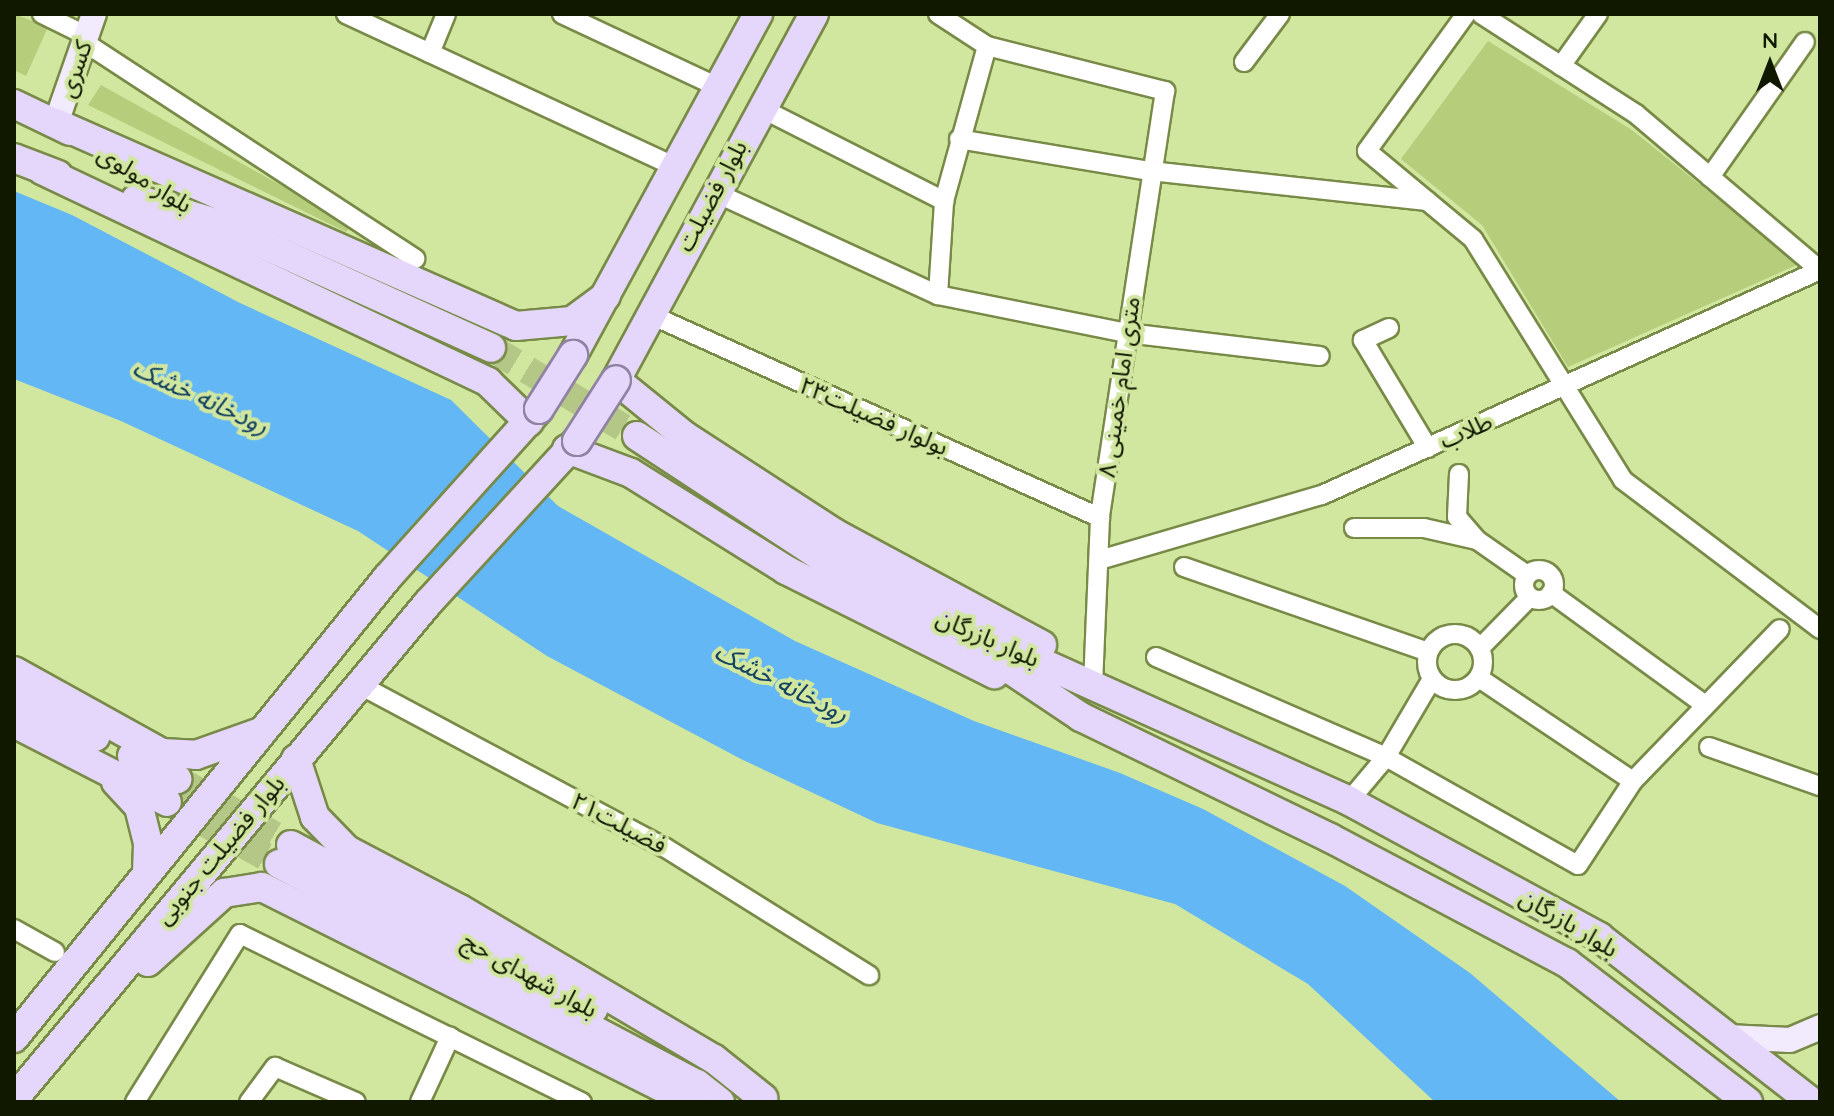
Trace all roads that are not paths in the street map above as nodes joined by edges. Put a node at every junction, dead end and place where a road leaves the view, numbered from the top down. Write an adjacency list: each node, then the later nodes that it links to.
1 (42, 14): 12 (street)
2 (346, 14): 15 (street)
3 (446, 14): 15 (street)
4 (562, 14): 18 (street)
5 (758, 14): 18 (main road, بلوار فضیلت)
6 (814, 14): 20 (main road, بلوار فضیلت)
7 (938, 14): 14 (street)
8 (1280, 14): 16 (street)
9 (1466, 14): 30 (street)
10 (1481, 14): 17 (street)
11 (1598, 14): 17 (street)
12 (88, 31): 21 (street, کسری); 32 (street)
13 (1805, 42): 27 (street)
14 (987, 46): 22 (street); 26 (street, ۸ متری امام خمینی)
15 (430, 53): 24 (street)
16 (1244, 62)
17 (1561, 66): 27 (street)
18 (716, 86): 24 (main road, بلوار فضیلت)
19 (14, 104): 21 (main road, بلوار مولوی)
20 (759, 107): 28 (main road, بلوار فضیلت); 29 (street)
21 (56, 123): 31 (main road, بلوار مولوی); 35 (main road)
22 (959, 139): 26 (street); 29 (street)
23 (14, 158): 25 (main road, بلوار مولوی)
24 (676, 167): 35 (main road, بلوار فضیلت)
25 (42, 170): 31 (main road, بلوار مولوی); 43 (main road)
26 (1150, 171): 30 (street); 38 (street, ۸ متری امام خمینی)
27 (1710, 177): 33 (street)
28 (714, 192): 34 (street); 36 (main road, بلوار فضیلت)
29 (944, 201): 34 (street)
30 (1427, 201): 42 (street)
31 (216, 223): 39 (main road)
32 (415, 259)
33 (1820, 270): 42 (street, طلاب)
34 (938, 295): 38 (street)
35 (606, 296): 43 (main road, بلوار فضیلت, bridge)
36 (649, 314): 41 (main road, بلوار فضیلت); 49 (street, بولوار فضیلت۲۳)
37 (1389, 328): 45 (street)
38 (1127, 333): 40 (street); 49 (street, ۸ متری امام خمینی)
39 (491, 348)
40 (1320, 356)
41 (616, 380): 46 (main road, بلوار فضیلت, bridge); 69 (main road)
42 (1562, 388): 45 (street, طلاب); 60 (street)
43 (529, 422): 75 (main road, بلوار فضیلت جنوبی)
44 (637, 436): 58 (main road)
45 (1428, 448): 53 (street, طلاب)
46 (567, 449): 68 (main road, بلوار فضیلت جنوبی); 73 (main road)
47 (1459, 474): 48 (street)
48 (1457, 517): 51 (street); 52 (street)
49 (1100, 518): 53 (street, ۸ متری امام خمینی)
50 (1354, 528): 51 (street)
51 (1424, 528): 52 (street)
52 (1477, 540): 55 (street)
53 (1099, 560): 69 (street, ۸ متری امام خمینی)
54 (1184, 567): 62 (street)
55 (1527, 575): 56 (street); 57 (street)
56 (1551, 593): 57 (street); 67 (street)
57 (1530, 597): 61 (street)
58 (918, 607): 69 (main road, بلوار بازرگان); 73 (main road, بلوار بازرگان)
59 (1780, 629): 70 (street)
60 (1820, 629)
61 (1480, 648): 62 (street); 65 (street)
62 (1428, 652): 66 (street)
63 (1156, 657): 77 (street)
64 (14, 671): 75 (main road)
65 (1479, 678): 66 (street); 80 (street)
66 (1432, 679): 77 (street)
67 (1679, 683): 70 (street); 72 (street)
68 (360, 685): 78 (main road, بلوار فضیلت جنوبی); 86 (street, فضیلت۲۱)
69 (1093, 685): 82 (main road, بلوار بازرگان)
70 (1722, 688): 72 (street)
71 (14, 696): 79 (main road)
72 (1704, 704): 80 (street)
73 (1081, 717): 101 (main road, بلوار بازرگان)
74 (14, 723): 79 (main road)
75 (264, 731): 83 (main road, بلوار فضیلت جنوبی)
76 (1709, 747): 81 (street)
77 (1386, 757): 80 (street); 82 (street)
78 (296, 759): 91 (main road, بلوار فضیلت جنوبی); 93 (main road)
79 (110, 776): 83 (main road)
80 (1633, 781)
81 (1820, 786)
82 (1349, 801): 89 (main road, بلوار بازرگان)
83 (147, 872): 90 (main road, بلوار فضیلت جنوبی)
84 (14, 929): 85 (street)
85 (55, 952)
86 (869, 975)
87 (1820, 1027): 89 (street)
88 (450, 1037): 94 (street); 97 (street); 98 (street)
89 (1727, 1037): 102 (main road, بلوار بازرگان)
90 (14, 1038)
91 (51, 1053): 92 (main road, بلوار فضیلت جنوبی); 99 (main road)
92 (14, 1099)
93 (767, 1100): 100 (main road, بلوار شهدای حج)
94 (135, 1102)
95 (249, 1102): 96 (street)
96 (356, 1102)
97 (420, 1102)
98 (582, 1102)
99 (692, 1102)
100 (720, 1102)
101 (1748, 1102)
102 (1812, 1102)

